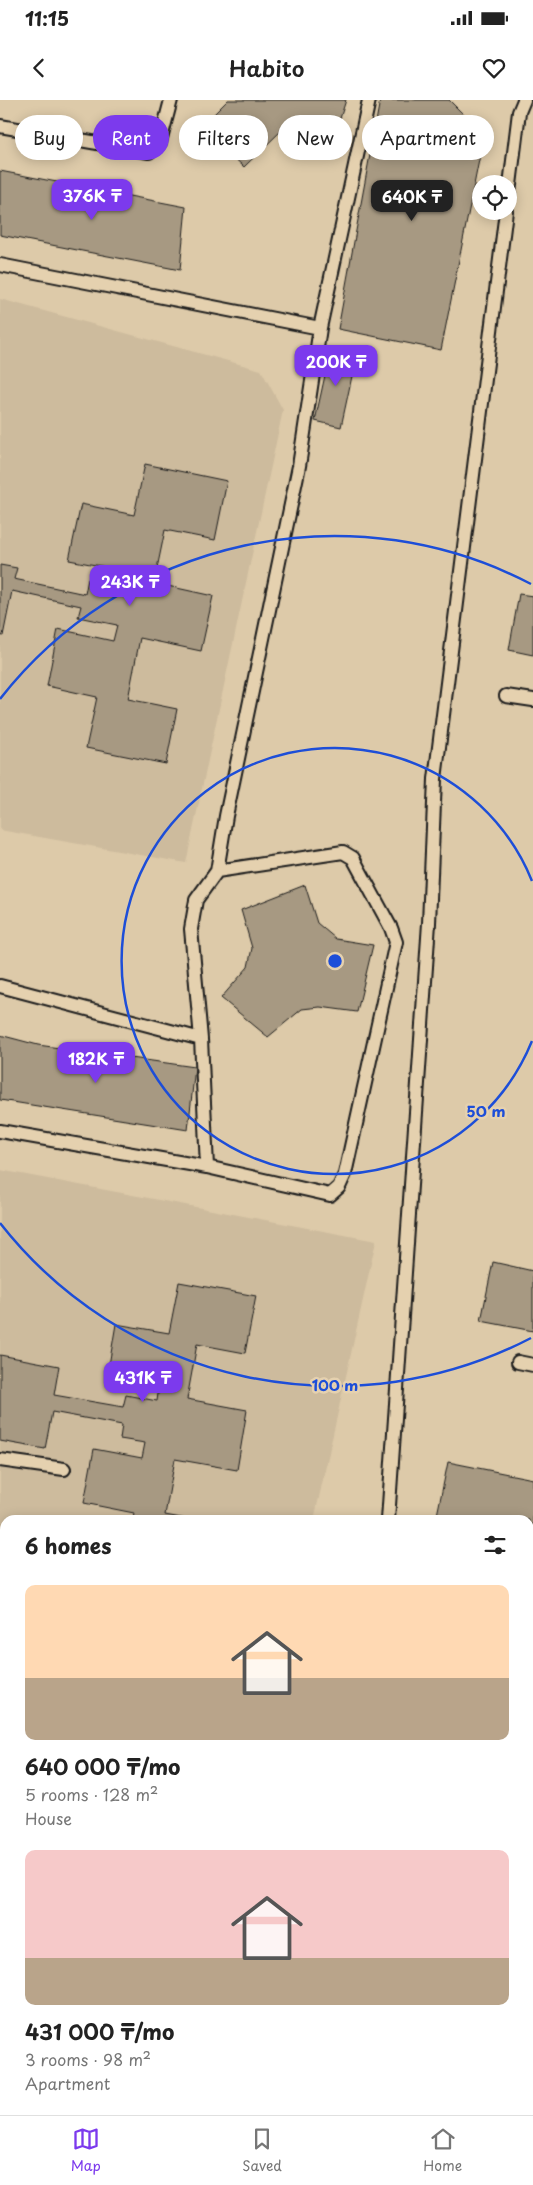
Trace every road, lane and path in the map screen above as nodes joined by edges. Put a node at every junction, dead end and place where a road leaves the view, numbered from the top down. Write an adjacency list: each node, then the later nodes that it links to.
1 (171, 100): 4 (lane)
2 (368, 100): 8 (lane)
3 (524, 100): 5 (lane)
4 (0, 126)
5 (511, 175)
6 (505, 220): 20 (lane)
7 (0, 265): 8 (lane)
8 (320, 328): 11 (lane)
9 (506, 696): 10 (lane)
10 (533, 700)
11 (217, 871): 13 (lane); 15 (lane)
12 (0, 986): 13 (lane)
13 (201, 1039): 15 (lane)
14 (0, 1131): 15 (lane)
15 (207, 1167)
16 (518, 1362): 17 (lane)
17 (533, 1364)
18 (0, 1460): 19 (lane)
19 (64, 1470)
20 (388, 1515)

